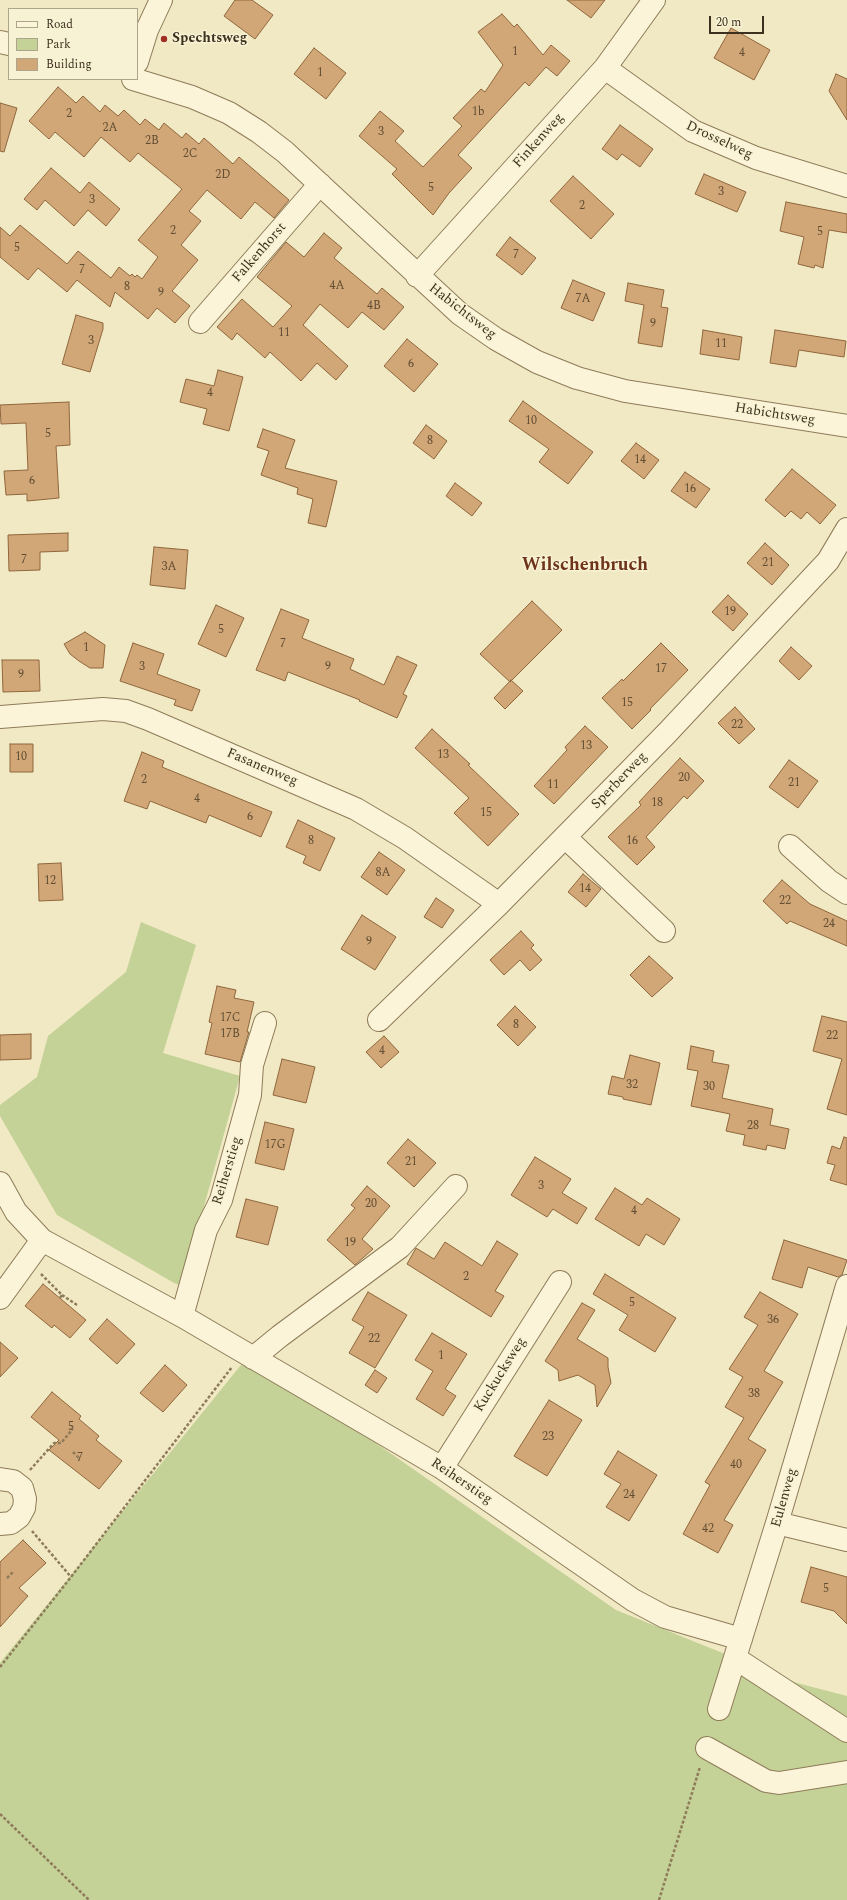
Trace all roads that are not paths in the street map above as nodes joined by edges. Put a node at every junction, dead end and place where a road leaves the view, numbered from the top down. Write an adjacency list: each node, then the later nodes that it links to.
1 (161, 0): 3 (street)
2 (654, 0): 4 (street, Finkenweg)
3 (138, 59)
4 (605, 68): 7 (street, Drosselweg); 8 (street, Finkenweg)
5 (136, 80): 6 (street, Habichtsweg)
6 (320, 184): 8 (street, Habichtsweg); 9 (street, Falkenhorst)
7 (847, 186)
8 (417, 276): 10 (street, Habichtsweg)
9 (200, 322)
10 (847, 426)
11 (847, 529): 13 (street, Sperberweg)
12 (0, 717): 16 (street, Fasanenweg)
13 (565, 837): 16 (street, Sperberweg); 17 (street)
14 (790, 846): 15 (street)
15 (847, 893)
16 (500, 904): 18 (street, Sperberweg)
17 (664, 931)
18 (378, 1020)
19 (265, 1023): 26 (street, Reiherstieg)
20 (0, 1183): 22 (street, Reiherstieg)
21 (456, 1186): 27 (street)
22 (42, 1240): 25 (street); 26 (street, Reiherstieg)
23 (560, 1282): 28 (street, Kuckucksweg)
24 (847, 1286): 31 (street, Eulenweg)
25 (0, 1298)
26 (182, 1316): 27 (street, Reiherstieg)
27 (248, 1355): 28 (street, Reiherstieg)
28 (442, 1468): 33 (street, Reiherstieg)
29 (0, 1479): 30 (street)
30 (10, 1521)
31 (777, 1524): 32 (street); 33 (street, Eulenweg)
32 (847, 1540)
33 (738, 1648): 34 (street, Eulenweg); 35 (street, Reiherstieg)
34 (719, 1710)
35 (847, 1731)
36 (707, 1748): 37 (street)
37 (847, 1772)

